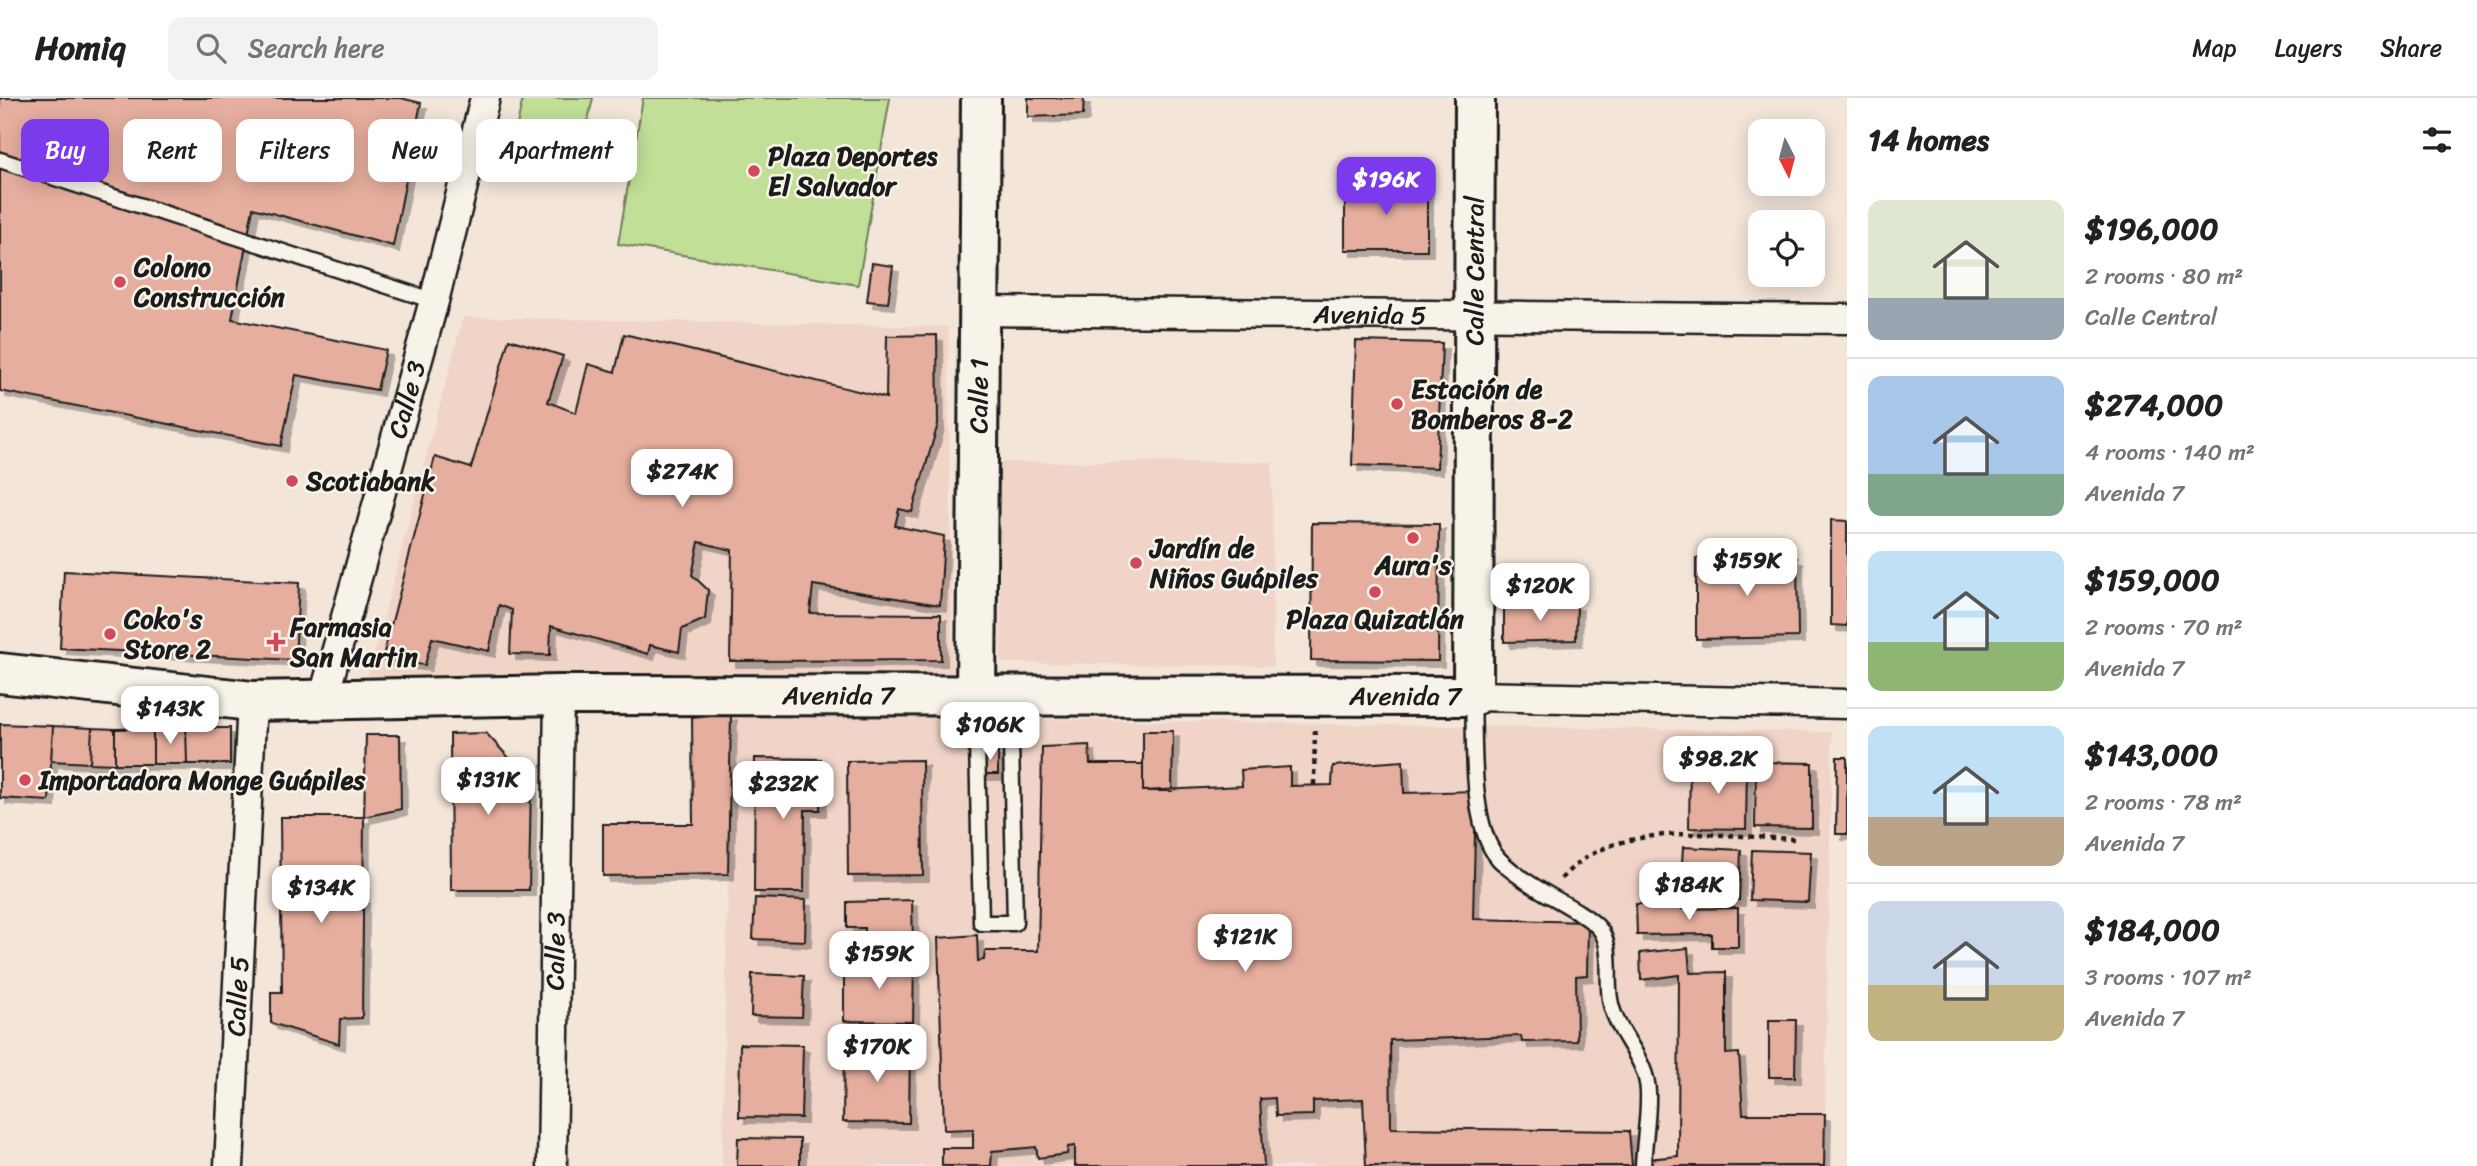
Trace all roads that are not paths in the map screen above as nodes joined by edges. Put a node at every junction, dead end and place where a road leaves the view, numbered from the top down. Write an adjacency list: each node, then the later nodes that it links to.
1 (485, 98): 5 (street, Calle 3)
2 (981, 98): 6 (main road, Calle 1)
3 (1475, 98): 7 (main road, Calle Central)
4 (0, 160): 5 (lane)
5 (433, 301): 13 (street, Calle 3)
6 (978, 312): 7 (street, Avenida 5); 11 (main road, Calle 1)
7 (1473, 318): 8 (street, Avenida 5); 12 (main road, Calle Central)
8 (1847, 319)
9 (0, 673): 14 (main road, Avenida 7)
10 (559, 695): 11 (main road, Avenida 7); 13 (main road, Avenida 7); 17 (street, Calle 3)
11 (993, 695): 11 (lane); 12 (main road, Avenida 7)
12 (1473, 696): 15 (street, Avenida 7); 18 (lane)
13 (323, 700): 14 (main road, Avenida 7)
14 (252, 701): 16 (street, Calle 5)
15 (1847, 704)
16 (229, 1166)
17 (552, 1166)
18 (1643, 1166)

